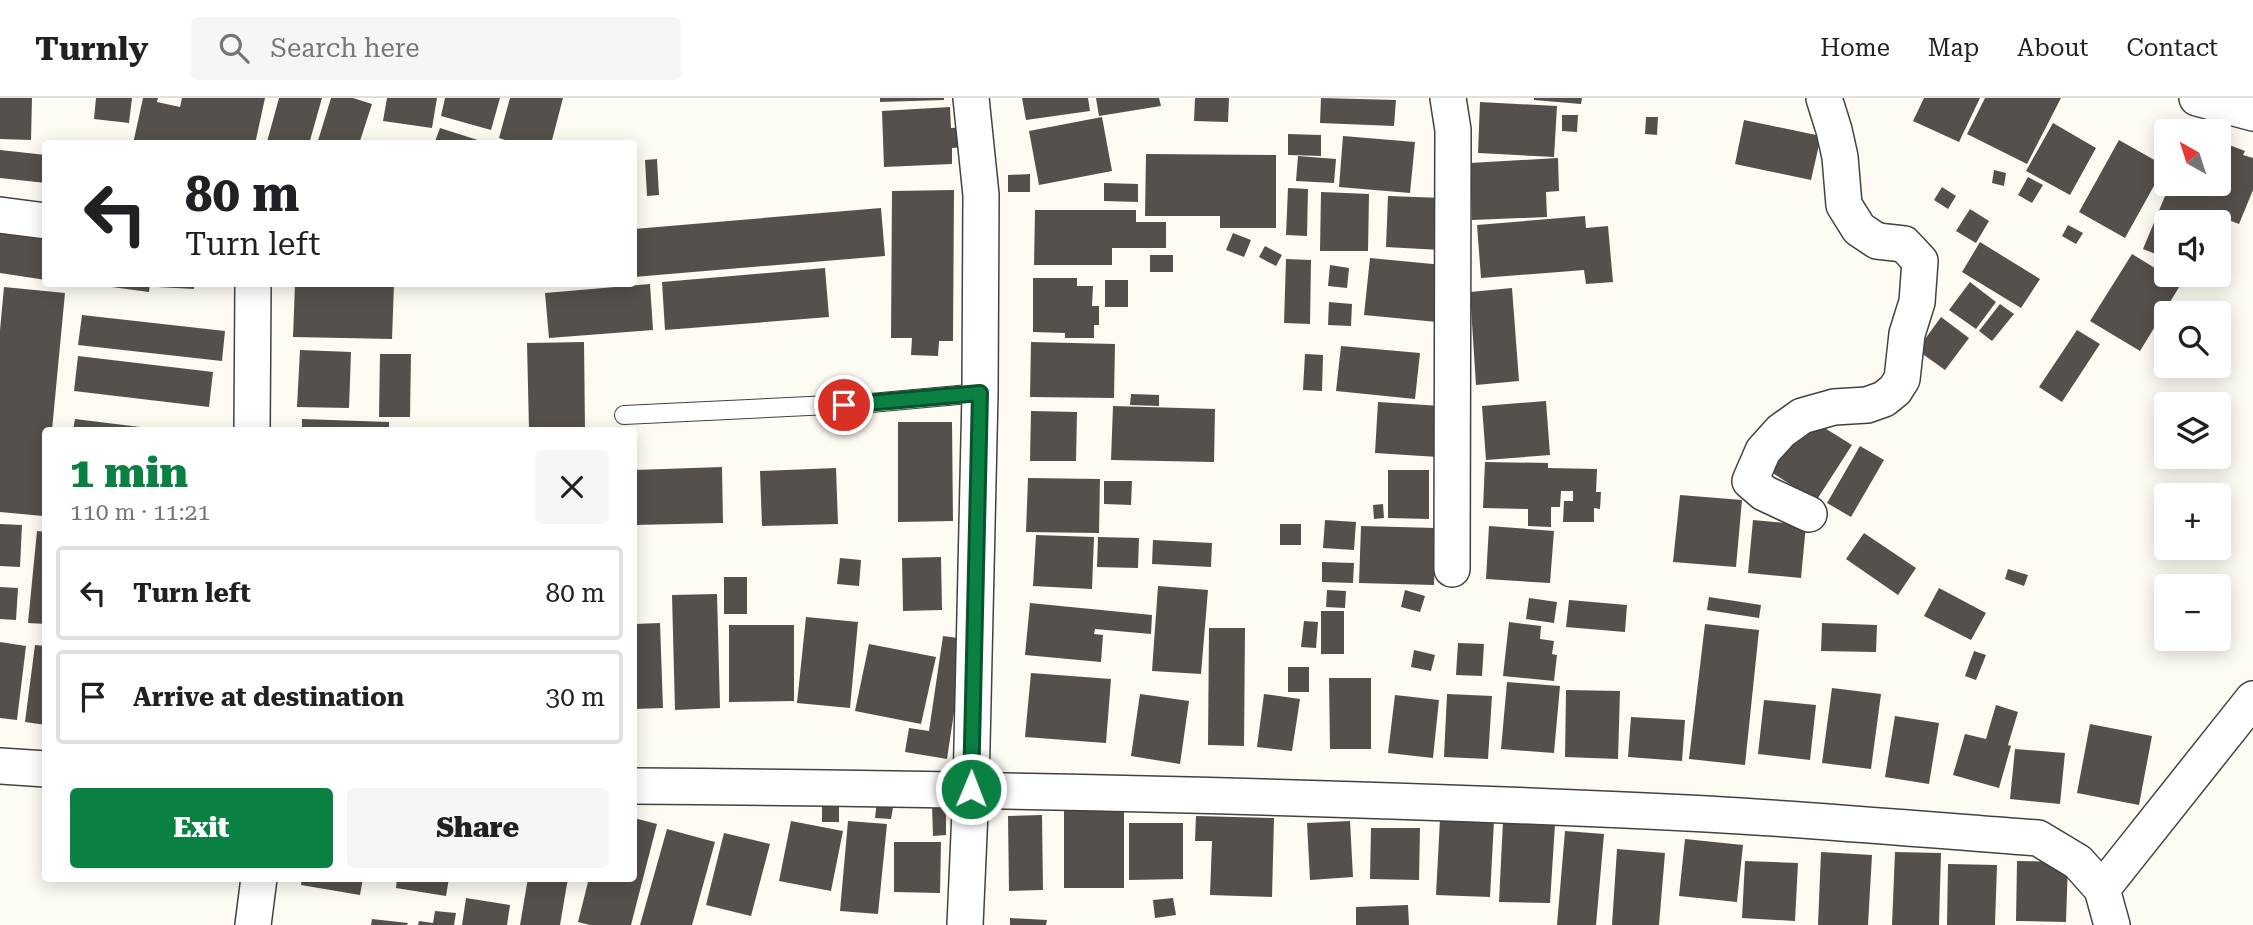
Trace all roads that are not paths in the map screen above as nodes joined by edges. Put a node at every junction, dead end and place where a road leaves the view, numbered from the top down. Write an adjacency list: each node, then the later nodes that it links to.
1 (971, 98): 9 (street)
2 (1448, 98): 13 (street)
3 (1824, 98): 12 (street)
4 (2197, 98): 5 (street)
5 (2253, 113)
6 (0, 215): 7 (street)
7 (42, 220)
8 (253, 287): 11 (street)
9 (980, 393): 10 (lane); 18 (street)
10 (624, 415)
11 (252, 427)
12 (1809, 514)
13 (1452, 569)
14 (2253, 699): 20 (street)
15 (0, 766): 16 (street)
16 (42, 769)
17 (637, 786): 18 (street)
18 (971, 789): 20 (street); 22 (street)
19 (258, 882): 21 (street)
20 (2102, 889): 23 (street)
21 (253, 925)
22 (965, 925)
23 (2112, 925)

